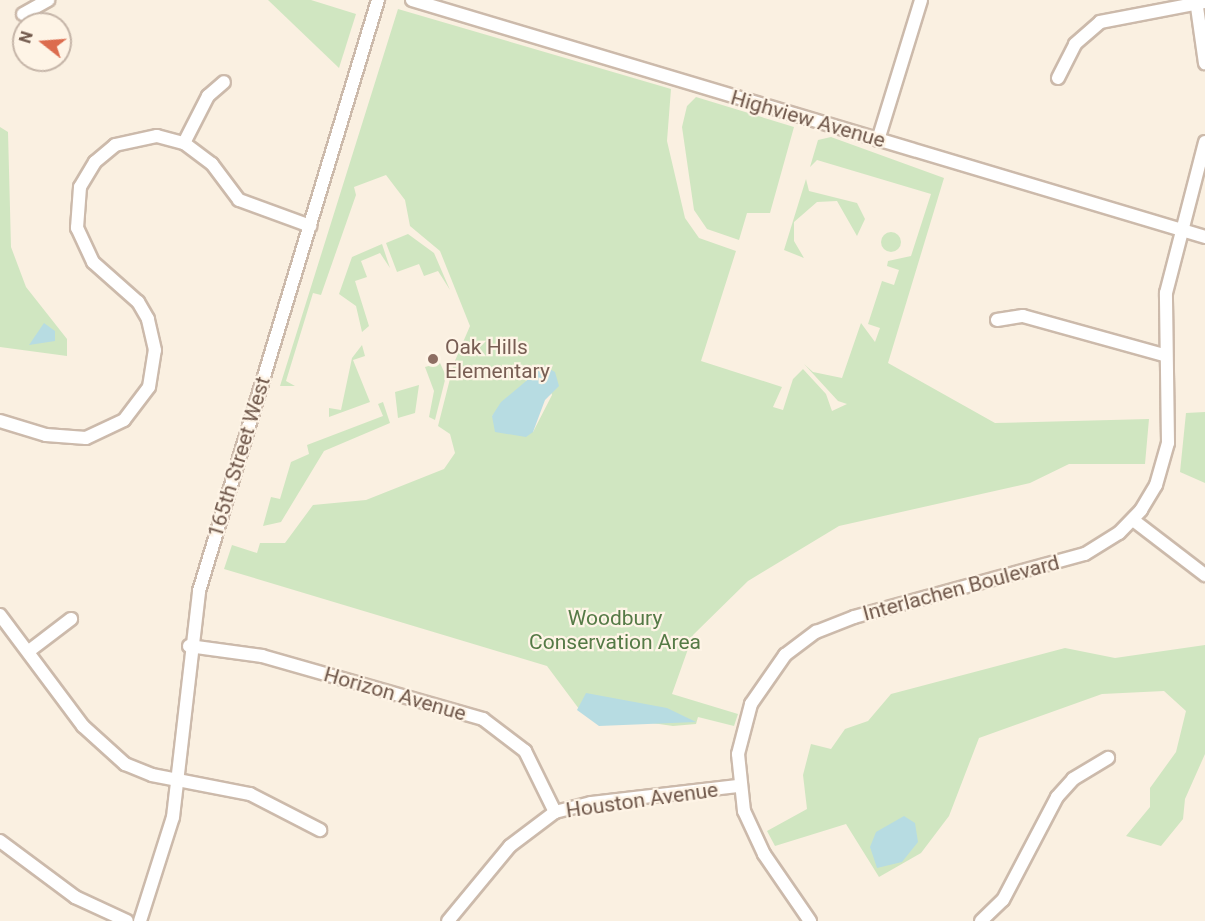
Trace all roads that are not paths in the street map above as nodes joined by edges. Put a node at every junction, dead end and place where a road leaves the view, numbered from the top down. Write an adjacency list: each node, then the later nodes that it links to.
1 (48, 0): 6 (street)
2 (378, 0): 13 (street, 165th Street West)
3 (412, 0): 10 (street, Highview Avenue)
4 (921, 0): 10 (street)
5 (1199, 2): 7 (street); 8 (street)
6 (26, 12)
7 (1205, 63)
8 (1058, 78)
9 (224, 82): 12 (street)
10 (879, 140): 14 (street, Highview Avenue)
11 (1205, 142): 14 (street, Interlachen Boulevard)
12 (184, 143): 13 (street); 18 (street)
13 (310, 226): 23 (street, 165th Street West)
14 (1179, 229): 15 (street, Highview Avenue); 17 (street, Interlachen Boulevard)
15 (1205, 237)
16 (997, 320): 17 (street)
17 (1164, 355): 19 (street, Interlachen Boulevard)
18 (0, 421)
19 (1133, 520): 20 (street); 27 (street, Interlachen Boulevard)
20 (1205, 575)
21 (0, 615): 24 (street)
22 (71, 619): 24 (street)
23 (189, 646): 26 (street, 165th Street West); 28 (street, Horizon Avenue)
24 (29, 651): 26 (street)
25 (1108, 758): 35 (street)
26 (179, 779): 29 (street); 32 (street, 165th Street West)
27 (738, 786): 28 (street, Houston Avenue); 34 (street, Interlachen Boulevard)
28 (555, 812): 33 (street, Houston Avenue)
29 (320, 831)
30 (0, 841): 31 (street)
31 (127, 921)
32 (140, 921)
33 (448, 921)
34 (810, 921)
35 (981, 921)

